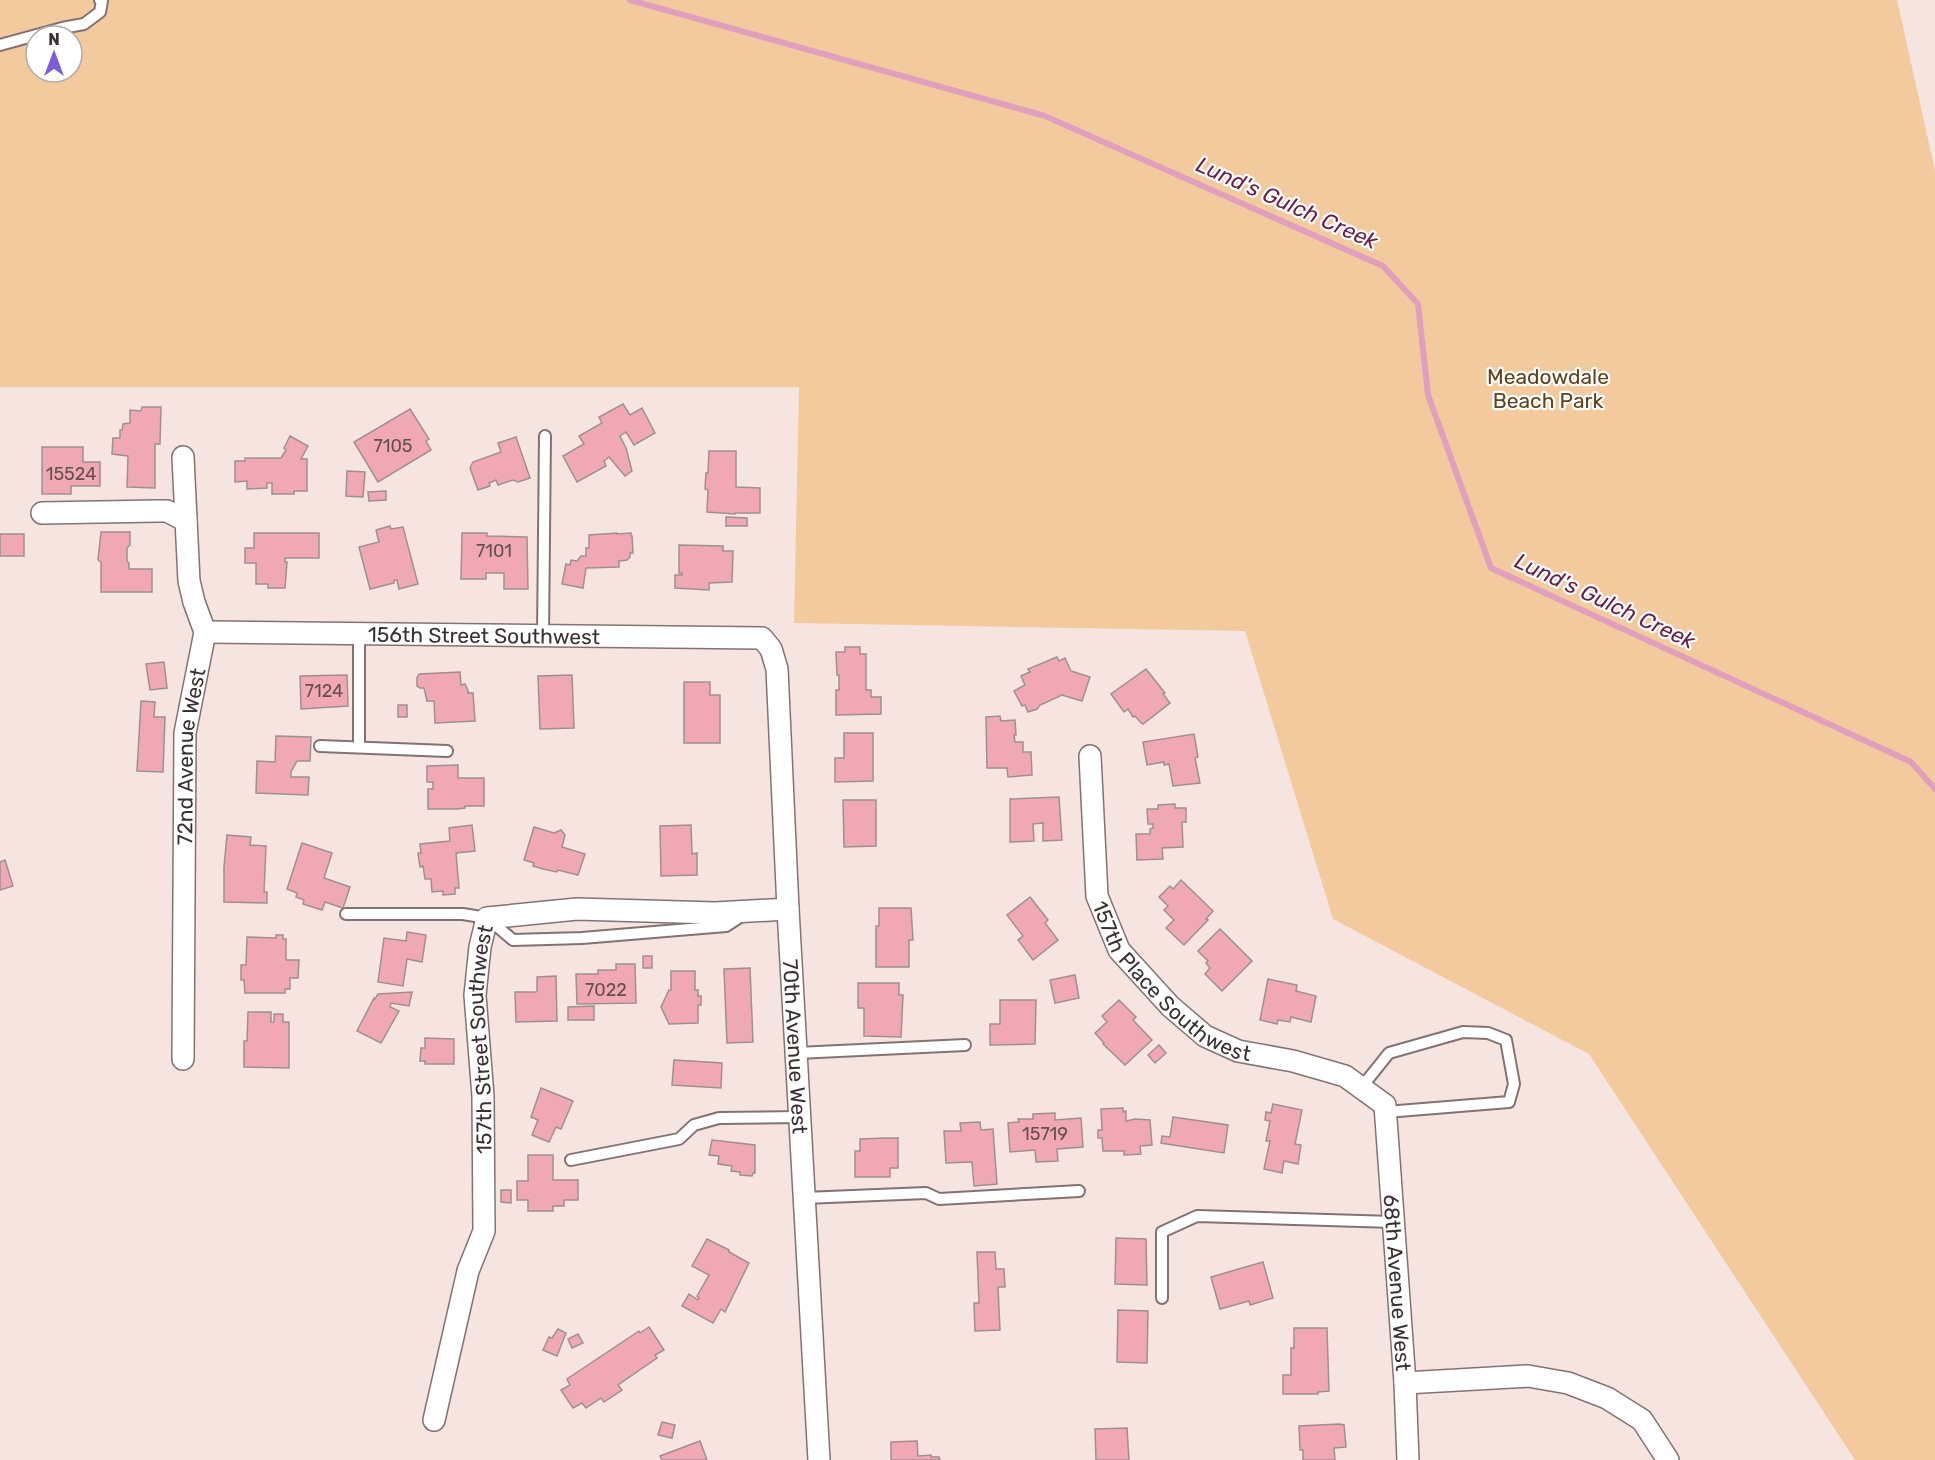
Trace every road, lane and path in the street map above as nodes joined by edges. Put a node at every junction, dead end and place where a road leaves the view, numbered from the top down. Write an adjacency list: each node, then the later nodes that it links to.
1 (100, 0): 2 (lane)
2 (0, 45)
3 (545, 436): 9 (lane)
4 (183, 457): 6 (street)
5 (42, 513): 6 (street)
6 (186, 521): 7 (street)
7 (205, 632): 8 (street, 156th Street Southwest); 21 (street, 72nd Avenue West)
8 (359, 633): 9 (street, 156th Street Southwest); 12 (lane)
9 (543, 636): 10 (street, 156th Street Southwest)
10 (762, 638): 15 (street, 70th Avenue West)
11 (320, 746): 12 (lane)
12 (359, 747): 13 (lane)
13 (447, 751)
14 (1090, 756): 22 (street, 157th Place Southwest)
15 (788, 909): 16 (street, 157th Street Southwest); 20 (street, 70th Avenue West)
16 (748, 911): 18 (street, 157th Street Southwest); 18 (lane)
17 (346, 914): 18 (lane)
18 (487, 918): 31 (street, 157th Street Southwest)
19 (965, 1045): 20 (lane)
20 (797, 1053): 24 (street, 70th Avenue West)
21 (183, 1059)
22 (1361, 1088): 23 (street, 157th Place Southwest); 23 (lane)
23 (1386, 1109): 28 (street, 68th Avenue West)
24 (800, 1117): 25 (lane); 27 (street, 70th Avenue West)
25 (571, 1160)
26 (1079, 1191): 27 (lane)
27 (804, 1198): 32 (street, 70th Avenue West)
28 (1394, 1221): 29 (lane); 30 (street, 68th Avenue West)
29 (1162, 1298)
30 (1405, 1383): 33 (street, 68th Avenue West); 34 (street)
31 (434, 1420)
32 (819, 1460)
33 (1408, 1460)
34 (1668, 1460)

